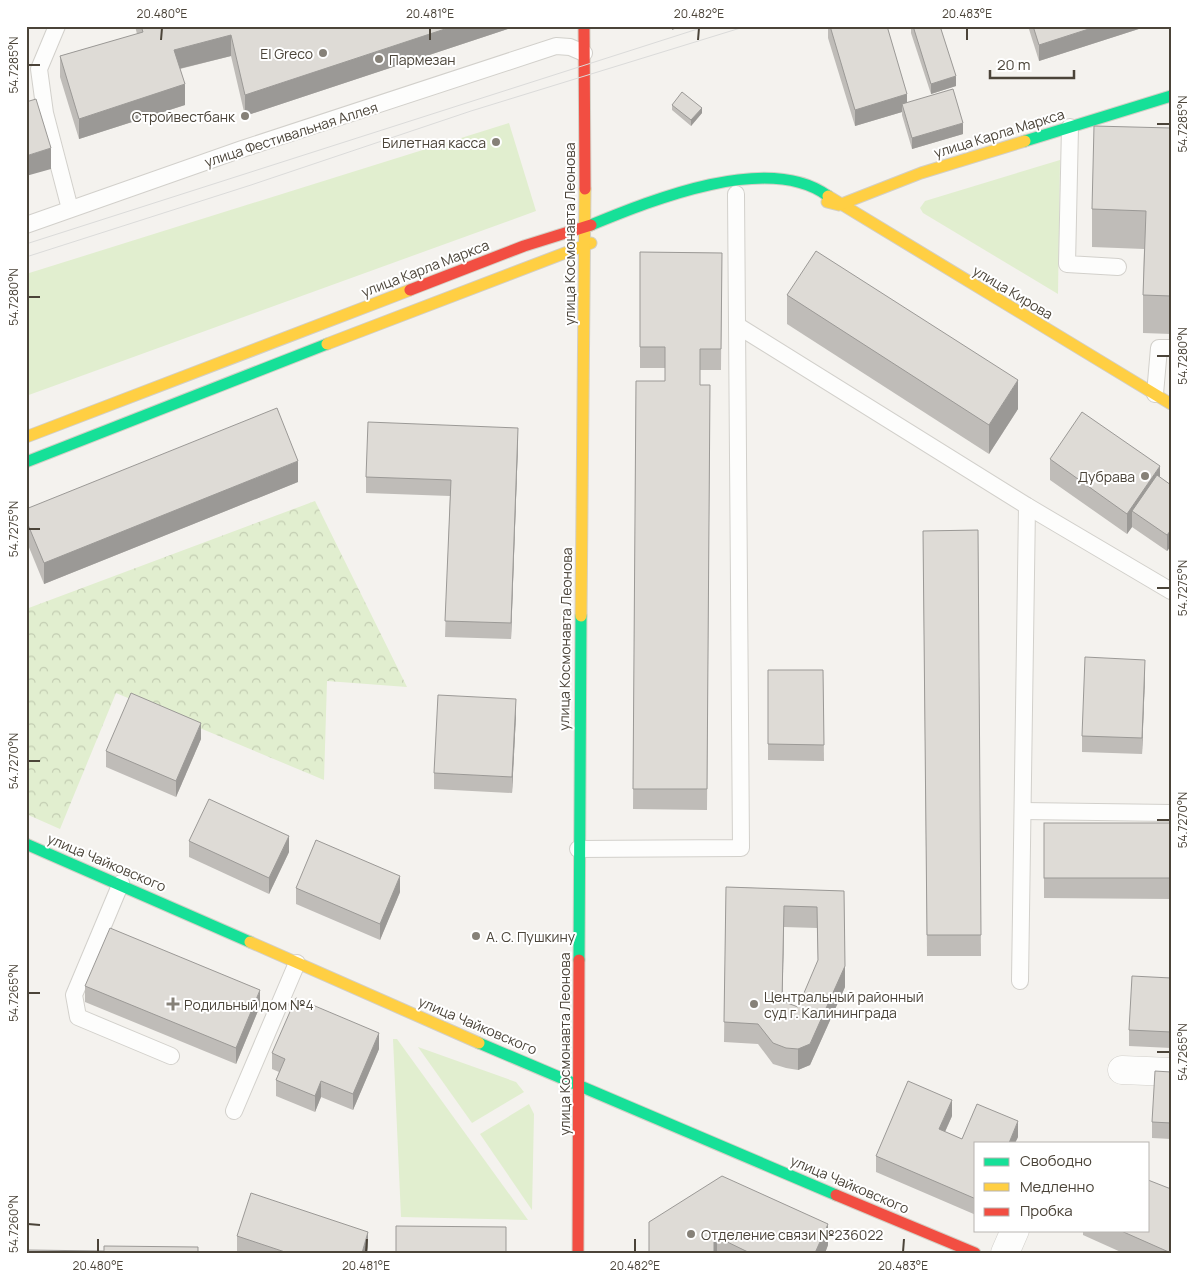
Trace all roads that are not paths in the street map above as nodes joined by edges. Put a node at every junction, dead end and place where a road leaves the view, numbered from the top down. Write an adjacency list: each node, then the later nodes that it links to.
1 (57, 26): 9 (lane)
2 (584, 26): 3 (main road, улица Космонавта Леонова)
3 (584, 53): 9 (lane, улица Фестивальная Аллея); 11 (main road, улица Космонавта Леонова)
4 (1171, 96): 5 (main road, улица Карла Маркса)
5 (1070, 127): 8 (main road, улица Карла Маркса); 14 (lane)
6 (770, 191): 8 (main road)
7 (736, 195): 15 (lane)
8 (839, 205): 11 (main road, улица Карла Маркса); 17 (main road, улица Кирова)
9 (70, 209): 10 (lane, улица Фестивальная Аллея)
10 (26, 225)
11 (585, 228): 13 (main road, улица Космонавта Леонова); 19 (main road, улица Карла Маркса)
12 (600, 240): 13 (main road)
13 (585, 246): 20 (main road); 26 (main road, улица Космонавта Леонова)
14 (1118, 267)
15 (738, 326): 21 (lane); 26 (lane)
16 (1171, 348): 17 (lane)
17 (1154, 394): 18 (main road, улица Кирова)
18 (1171, 404)
19 (26, 437)
20 (26, 462)
21 (1027, 506): 22 (lane); 23 (lane)
22 (1171, 591)
23 (1023, 811): 24 (lane); 29 (lane)
24 (1171, 813)
25 (26, 844): 27 (main road, улица Чайковского)
26 (578, 849): 33 (main road, улица Космонавта Леонова)
27 (121, 883): 28 (main road, улица Чайковского); 30 (lane)
28 (297, 964): 33 (main road, улица Чайковского); 34 (lane)
29 (1020, 982)
30 (171, 1056)
31 (1122, 1070): 32 (street)
32 (1171, 1072)
33 (580, 1085): 36 (main road, улица Космонавта Леонова); 37 (main road, улица Чайковского)
34 (234, 1110)
35 (1014, 1232): 38 (street)
36 (578, 1253)
37 (975, 1253)
38 (1005, 1253)

